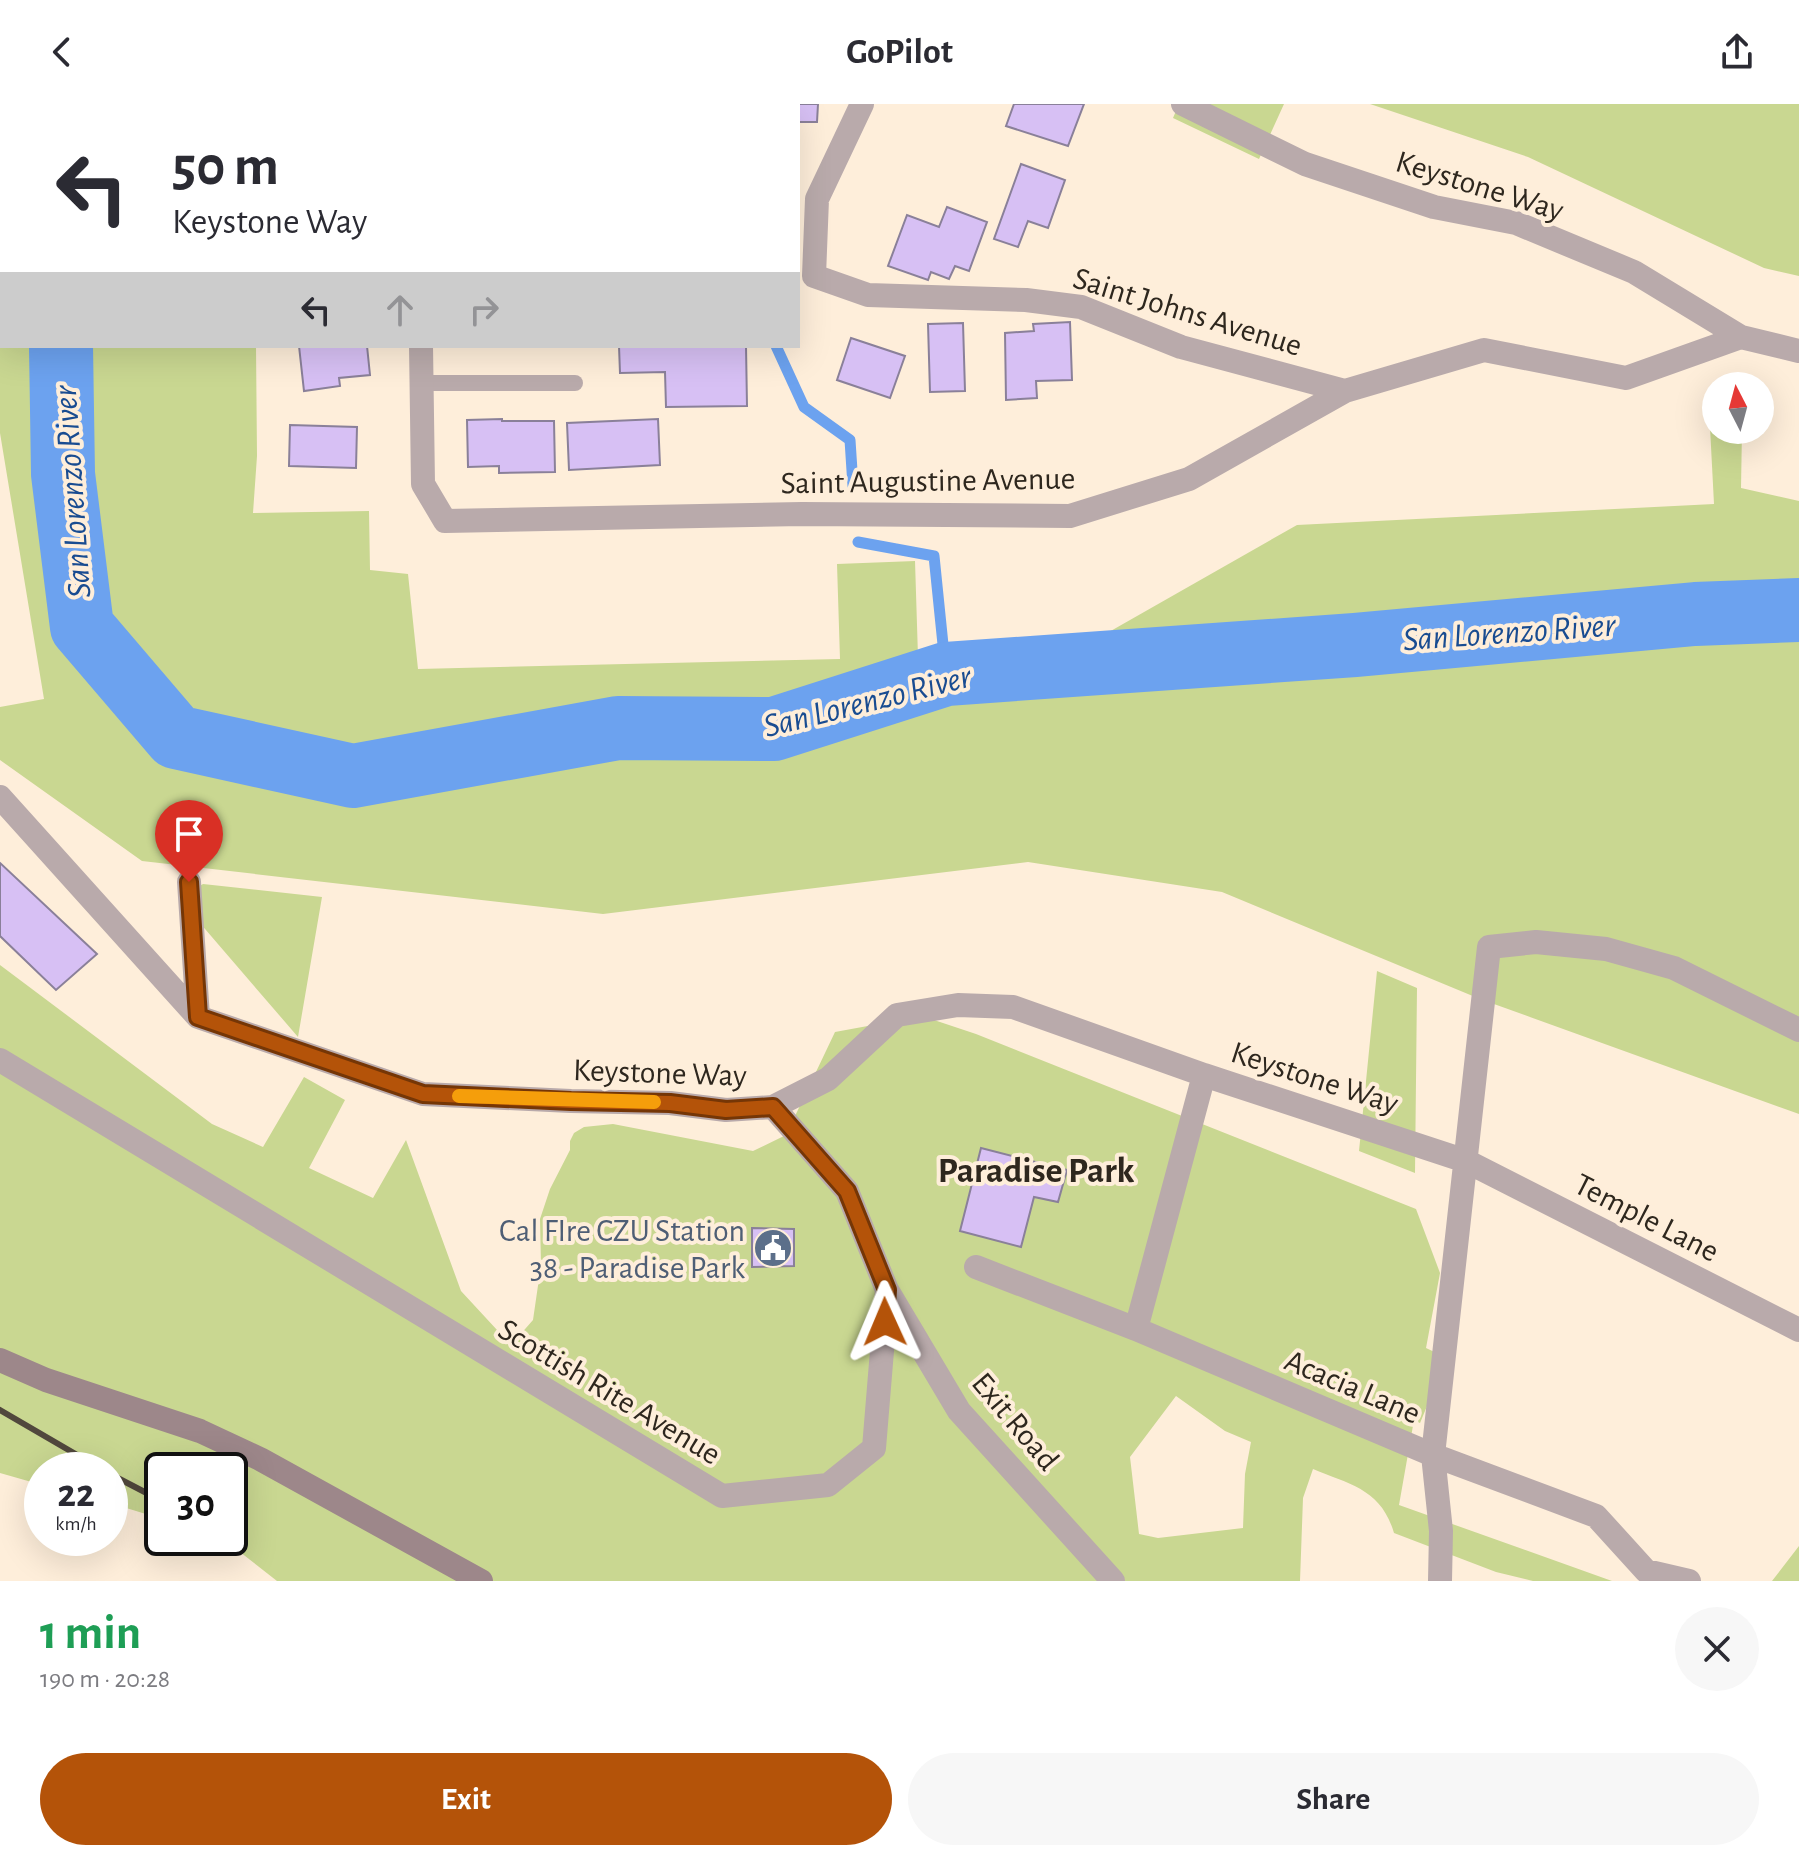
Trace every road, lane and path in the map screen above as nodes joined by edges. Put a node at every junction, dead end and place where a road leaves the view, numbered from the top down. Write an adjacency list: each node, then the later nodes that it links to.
1 (862, 104): 8 (street, Saint Johns Avenue)
2 (1183, 104): 3 (street, Keystone Way)
3 (1741, 337): 5 (street, Keystone Way); 8 (street, Saint Augustine Avenue)
4 (421, 348): 6 (street, Saint Augustine Avenue)
5 (1799, 351)
6 (422, 383): 7 (lane); 8 (street, Saint Augustine Avenue)
7 (575, 383)
8 (1345, 391)
9 (0, 797): 11 (street, Keystone Way)
10 (189, 882): 11 (street)
11 (198, 1017): 15 (street, Keystone Way)
12 (1799, 1030): 16 (street)
13 (0, 1060): 18 (street, Scottish Rite Avenue)
14 (1204, 1075): 15 (street, Keystone Way); 16 (street, Keystone Way); 19 (street)
15 (773, 1107): 18 (street, Scottish Rite Avenue)
16 (1466, 1161): 20 (street, Temple Lane); 22 (street)
17 (976, 1267): 19 (street, Acacia Lane)
18 (887, 1290): 25 (street, Exit Road)
19 (1136, 1329): 22 (street, Acacia Lane)
20 (1799, 1330)
21 (0, 1360): 24 (main road)
22 (1433, 1455): 23 (street, Acacia Lane); 26 (street)
23 (1644, 1576): 27 (street, Acacia Lane)
24 (481, 1581)
25 (1113, 1581)
26 (1440, 1581)
27 (1689, 1581)

